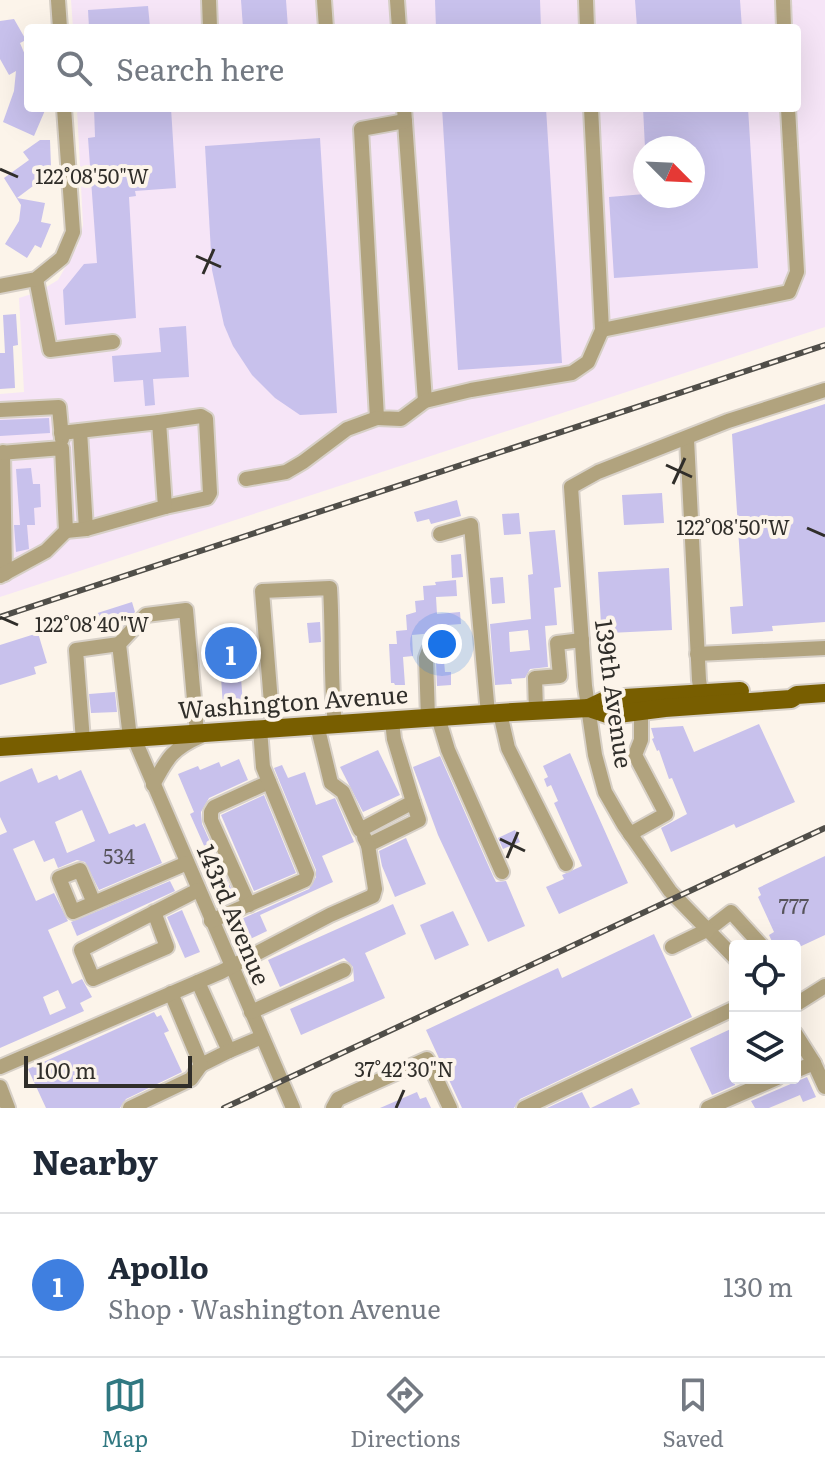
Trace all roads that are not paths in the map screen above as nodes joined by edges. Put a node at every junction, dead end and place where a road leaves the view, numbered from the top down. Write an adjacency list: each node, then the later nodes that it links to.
1 (58, 0): 7 (street)
2 (209, 0): 8 (street)
3 (324, 0): 9 (street)
4 (397, 0): 10 (street)
5 (586, 0): 11 (street)
6 (783, 0): 12 (street)
7 (60, 24)
8 (210, 24)
9 (326, 24)
10 (399, 24)
11 (587, 24)
12 (784, 24)
13 (64, 112): 17 (street)
14 (591, 112): 19 (street)
15 (788, 112): 19 (street)
16 (405, 115): 22 (street); 24 (street)
17 (36, 279): 18 (street); 20 (street)
18 (0, 286)
19 (602, 330): 22 (street)
20 (113, 342)
21 (825, 390): 27 (street)
22 (425, 401): 24 (street)
23 (0, 410): 28 (street)
24 (377, 418): 30 (street)
25 (159, 422): 26 (street); 31 (street); 31 (street)
26 (80, 431): 28 (street); 32 (street)
27 (687, 439): 36 (street, 139th Avenue); 40 (street)
28 (62, 440): 29 (street); 33 (street)
29 (2, 452): 35 (street)
30 (246, 479)
31 (165, 507): 32 (street)
32 (86, 529): 33 (street)
33 (66, 531): 35 (street)
34 (440, 534): 48 (street)
35 (2, 575)
36 (582, 640): 44 (street, 139th Avenue); 46 (street)
37 (119, 644): 53 (street); 54 (street, 143rd Avenue); 55 (street)
38 (439, 647): 49 (street)
39 (825, 648): 40 (street)
40 (697, 654): 41 (street)
41 (701, 692): 43 (main road, Washington Avenue); 44 (main road, Washington Avenue); 45 (street)
42 (825, 693): 43 (main road, Washington Avenue)
43 (797, 695): 45 (main road, Washington Avenue)
44 (589, 708): 46 (main road, Washington Avenue); 47 (main road, Washington Avenue); 61 (street, 139th Avenue)
45 (665, 708): 47 (main road, Washington Avenue)
46 (536, 711): 48 (main road, Washington Avenue)
47 (641, 712): 61 (street)
48 (494, 713): 49 (main road, Washington Avenue); 64 (street)
49 (433, 718): 50 (main road, Washington Avenue); 65 (street)
50 (392, 721): 51 (main road, Washington Avenue); 59 (street)
51 (326, 725): 52 (main road, Washington Avenue); 52 (street); 60 (street)
52 (267, 728): 53 (main road, Washington Avenue); 57 (street)
53 (203, 732): 54 (main road, Washington Avenue); 58 (street)
54 (132, 738): 55 (main road, Washington Avenue); 58 (street, 143rd Avenue)
55 (83, 741): 56 (main road, Washington Avenue)
56 (0, 747)
57 (269, 782): 68 (street); 68 (street)
58 (153, 785): 63 (street, 143rd Avenue)
59 (413, 802): 60 (street); 62 (street)
60 (360, 830): 62 (street)
61 (630, 834): 71 (street, 139th Avenue)
62 (368, 845): 75 (street)
63 (187, 863): 66 (street, 143rd Avenue); 67 (street)
64 (566, 864)
65 (502, 872)
66 (198, 890): 69 (street); 70 (street, 143rd Avenue)
67 (94, 903)
68 (249, 905): 70 (street)
69 (154, 912): 69 (street)
70 (211, 921): 75 (street, 143rd Avenue)
71 (709, 929): 72 (street); 73 (street); 74 (street, 139th Avenue)
72 (757, 940)
73 (672, 947)
74 (729, 951)
75 (230, 967): 77 (street); 82 (street, 143rd Avenue)
76 (344, 970): 82 (street)
77 (198, 982): 79 (street); 85 (street)
78 (825, 986): 80 (street)
79 (171, 993): 87 (street); 88 (street)
80 (801, 1001)
81 (729, 1011): 98 (street)
82 (251, 1012): 83 (street, 143rd Avenue)
83 (262, 1037): 85 (street); 95 (street, 143rd Avenue)
84 (801, 1044): 86 (street)
85 (229, 1051): 87 (street)
86 (814, 1063): 89 (street); 92 (street)
87 (201, 1065): 94 (street)
88 (0, 1067)
89 (801, 1068)
90 (763, 1084): 99 (street)
91 (0, 1087): 93 (street)
92 (825, 1087)
93 (8, 1108)
94 (130, 1108)
95 (293, 1108)
96 (333, 1108): 97 (street)
97 (450, 1108)
98 (524, 1108)
99 (708, 1108)

